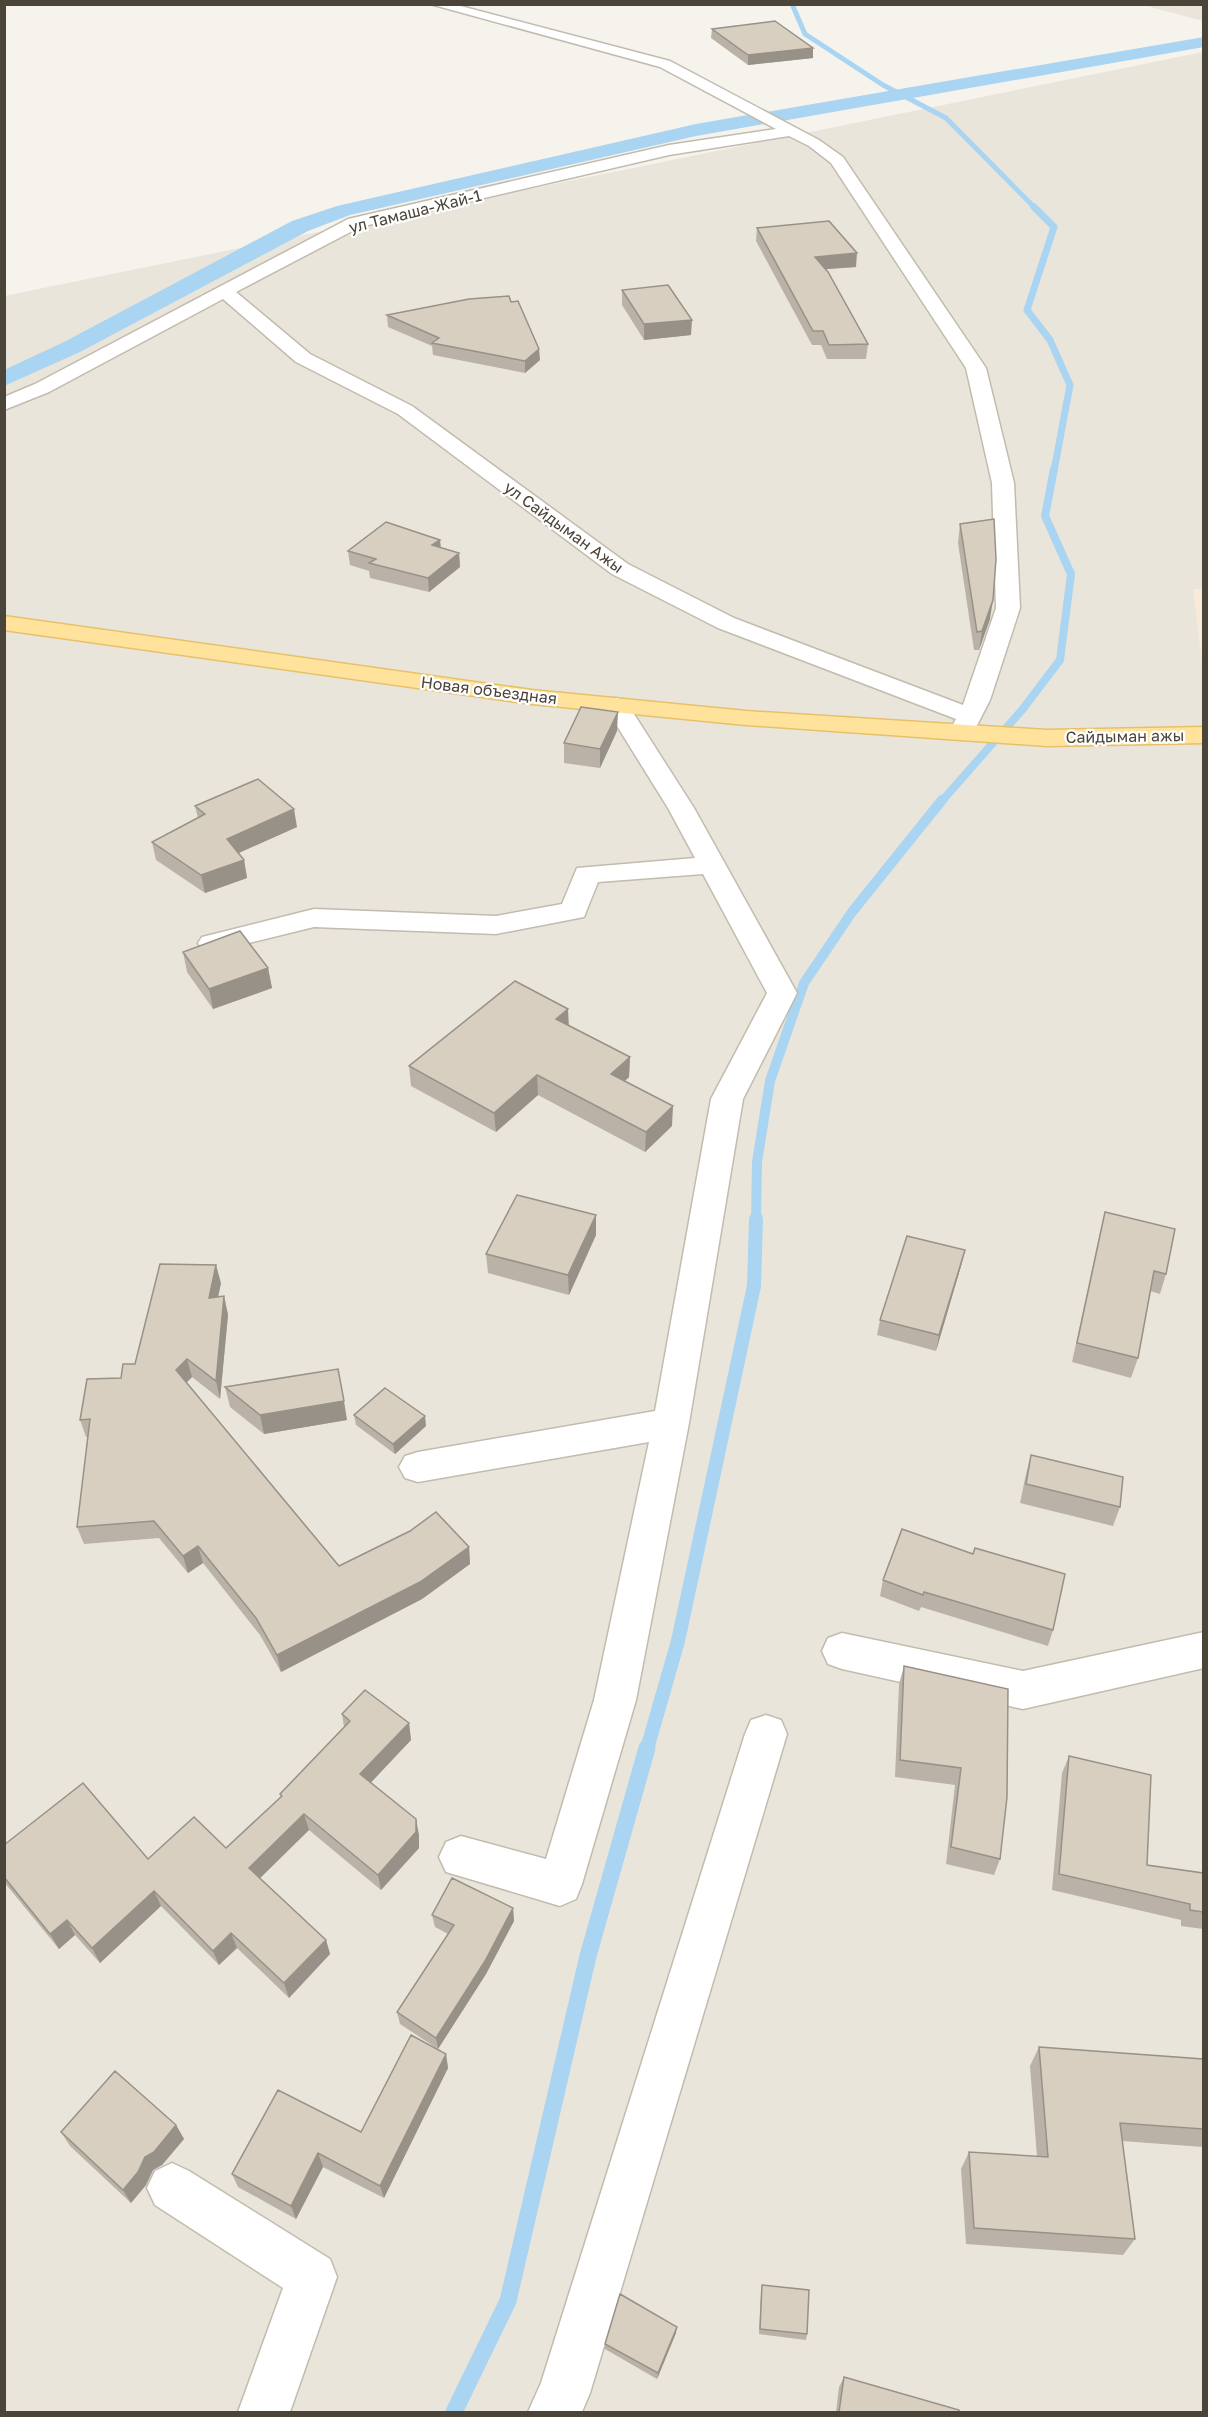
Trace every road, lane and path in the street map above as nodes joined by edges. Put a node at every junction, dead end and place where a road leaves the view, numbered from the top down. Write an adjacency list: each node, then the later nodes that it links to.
1 (436, 4): 2 (street)
2 (789, 130): 3 (street, ул Тамаша-Жай-1); 7 (street)
3 (225, 292): 4 (street, ул Тамаша-Жай-1); 7 (street, ул Сайдыман Ажы)
4 (4, 404)
5 (4, 623): 6 (main road, Новая объездная)
6 (616, 705): 7 (main road, Новая объездная); 9 (street)
7 (970, 727): 8 (main road, Сайдыман ажы)
8 (1203, 735)
9 (712, 866): 10 (street); 11 (street)
10 (212, 943)
11 (671, 1423): 12 (street); 16 (street)
12 (418, 1467)
13 (1203, 1650): 14 (street)
14 (842, 1651)
15 (766, 1734): 19 (street)
16 (461, 1857)
17 (172, 2188): 18 (street)
18 (264, 2412)
19 (554, 2412)

